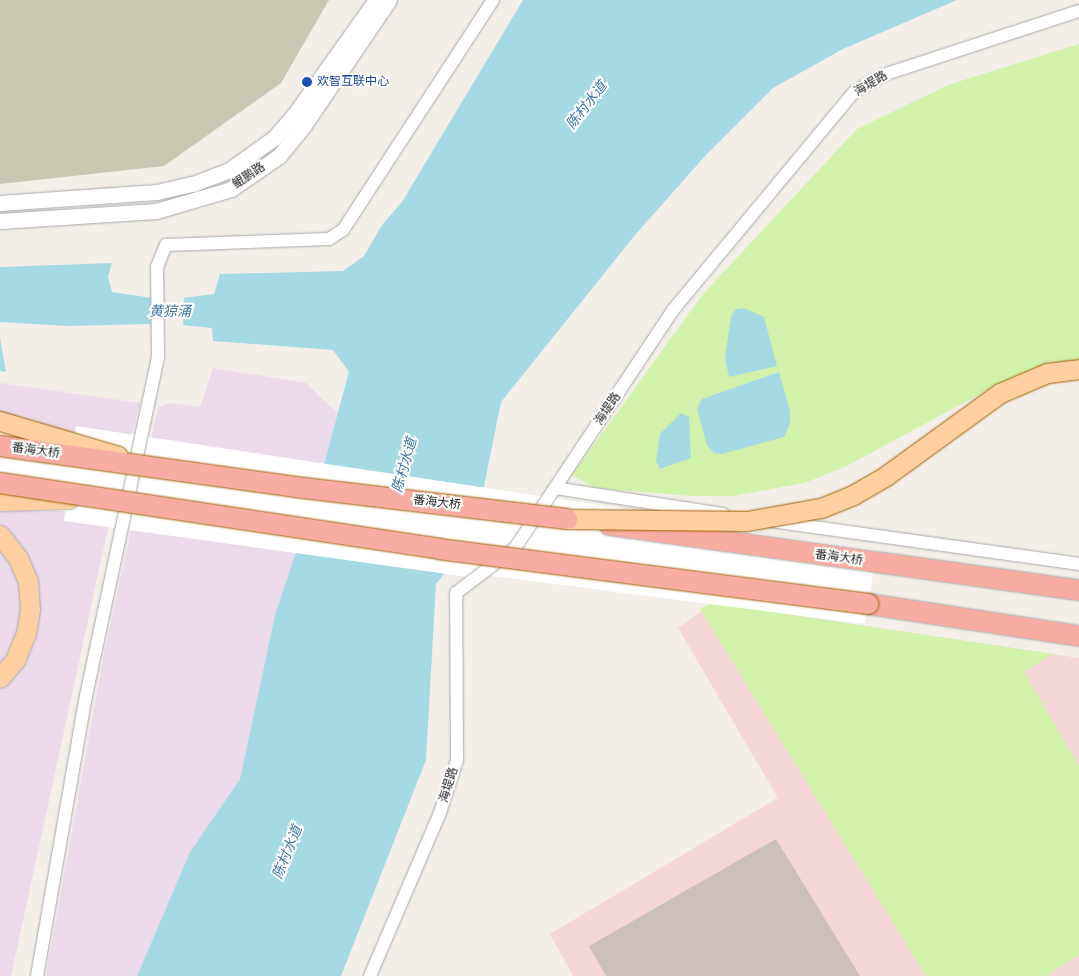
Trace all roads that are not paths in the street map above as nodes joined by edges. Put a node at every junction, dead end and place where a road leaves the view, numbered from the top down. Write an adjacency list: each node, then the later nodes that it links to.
1 (376, 0): 5 (street, 鲲鹏路)
2 (389, 0): 6 (street, 鲲鹏路)
3 (493, 0): 21 (street)
4 (1079, 11): 12 (street, 海堤路)
5 (0, 204)
6 (0, 221)
7 (1079, 369): 15 (main road, bridge)
8 (0, 421): 10 (main road, bridge)
9 (0, 446): 10 (highway, 番海大桥, bridge)
10 (165, 470): 15 (highway, 番海大桥, bridge)
11 (0, 483): 13 (highway, bridge)
12 (555, 488): 17 (street); 22 (street, 海堤路)
13 (92, 498): 14 (main road, bridge); 19 (highway, bridge)
14 (0, 501)
15 (567, 520): 18 (highway, 番海大桥, bridge)
16 (0, 535): 20 (main road)
17 (1079, 564)
18 (1079, 590)
19 (1079, 636)
20 (0, 678)
21 (37, 976)
22 (370, 976)

